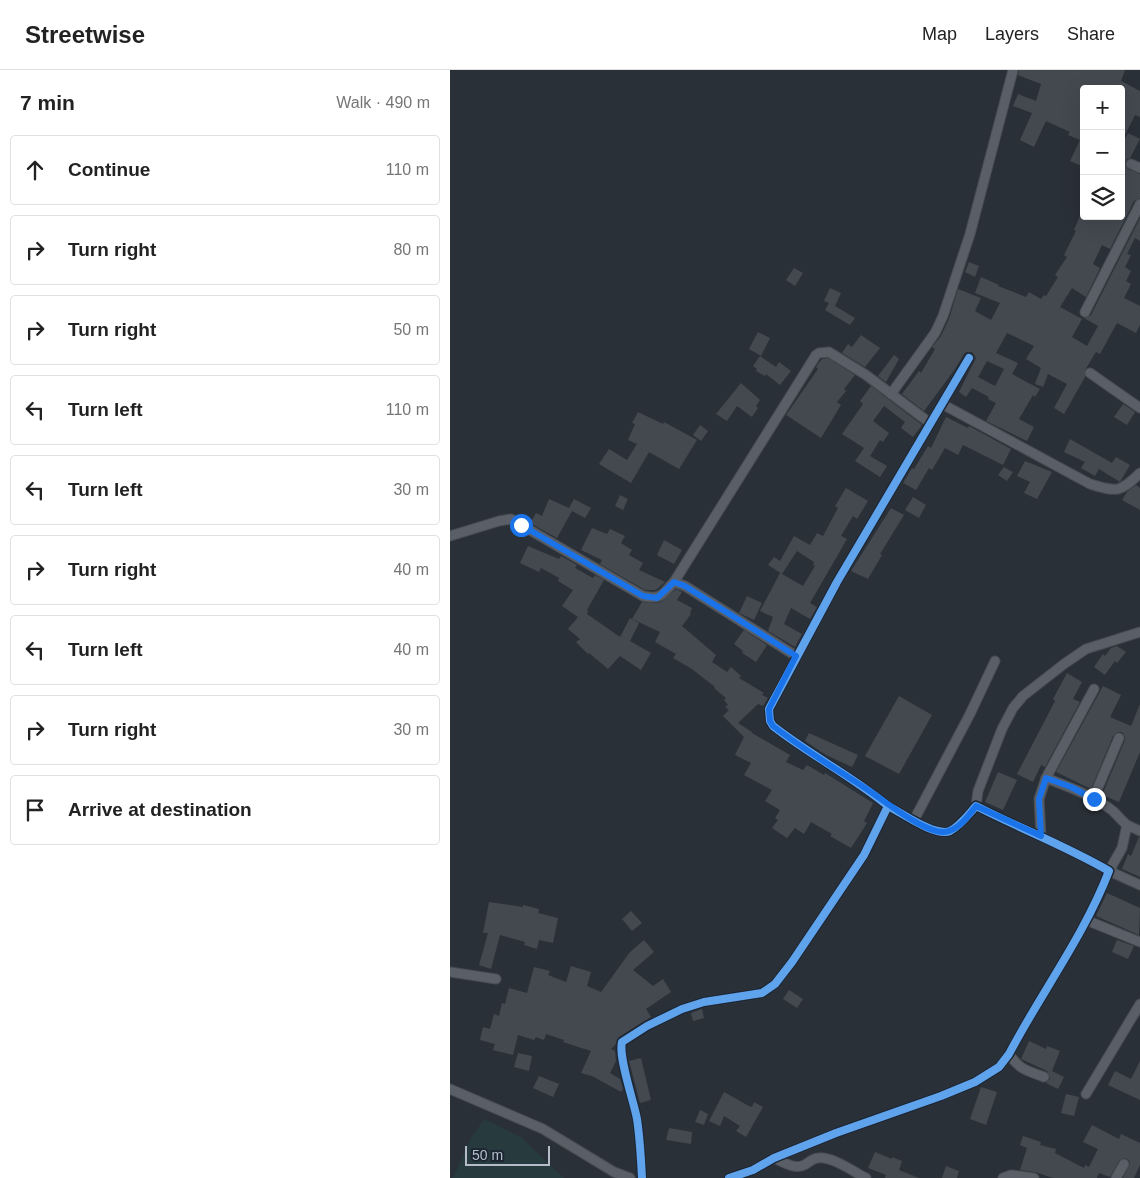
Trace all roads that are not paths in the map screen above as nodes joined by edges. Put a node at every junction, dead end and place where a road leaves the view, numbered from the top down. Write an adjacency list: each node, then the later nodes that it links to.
1 (1013, 70): 8 (street)
2 (1130, 164): 3 (street)
3 (1140, 168)
4 (1140, 204): 5 (street)
5 (1085, 312)
6 (969, 358): 9 (street)
7 (1090, 373): 10 (street)
8 (891, 394): 11 (street); 14 (street)
9 (942, 404): 11 (street); 12 (street)
10 (1140, 408)
11 (930, 423): 16 (street)
12 (1140, 473)
13 (450, 536): 14 (street)
14 (674, 582): 16 (street)
15 (1140, 632): 23 (street)
16 (796, 656): 22 (street)
17 (995, 661): 24 (street)
18 (1094, 689): 20 (street)
19 (1119, 738): 21 (street)
20 (1046, 778): 21 (street); 27 (street)
21 (1094, 799): 25 (street)
22 (888, 806): 24 (street); 42 (street)
23 (976, 806): 24 (street); 27 (street)
24 (914, 820)
25 (1127, 825): 26 (street); 28 (street)
26 (1140, 831)
27 (1041, 836): 28 (street)
28 (1109, 871): 29 (street); 30 (street)
29 (1140, 885)
30 (1086, 920): 31 (street); 35 (street)
31 (1140, 942)
32 (450, 972): 33 (street)
33 (496, 979)
34 (1140, 1004): 38 (street)
35 (1008, 1054): 36 (street); 39 (street)
36 (1044, 1077)
37 (450, 1089): 41 (street)
38 (1086, 1094)
39 (774, 1158): 43 (street); 44 (street)
40 (1124, 1164): 47 (street)
41 (630, 1178)
42 (642, 1178)
43 (729, 1178)
44 (866, 1178)
45 (1003, 1178): 46 (street)
46 (1034, 1178)
47 (1116, 1178)

